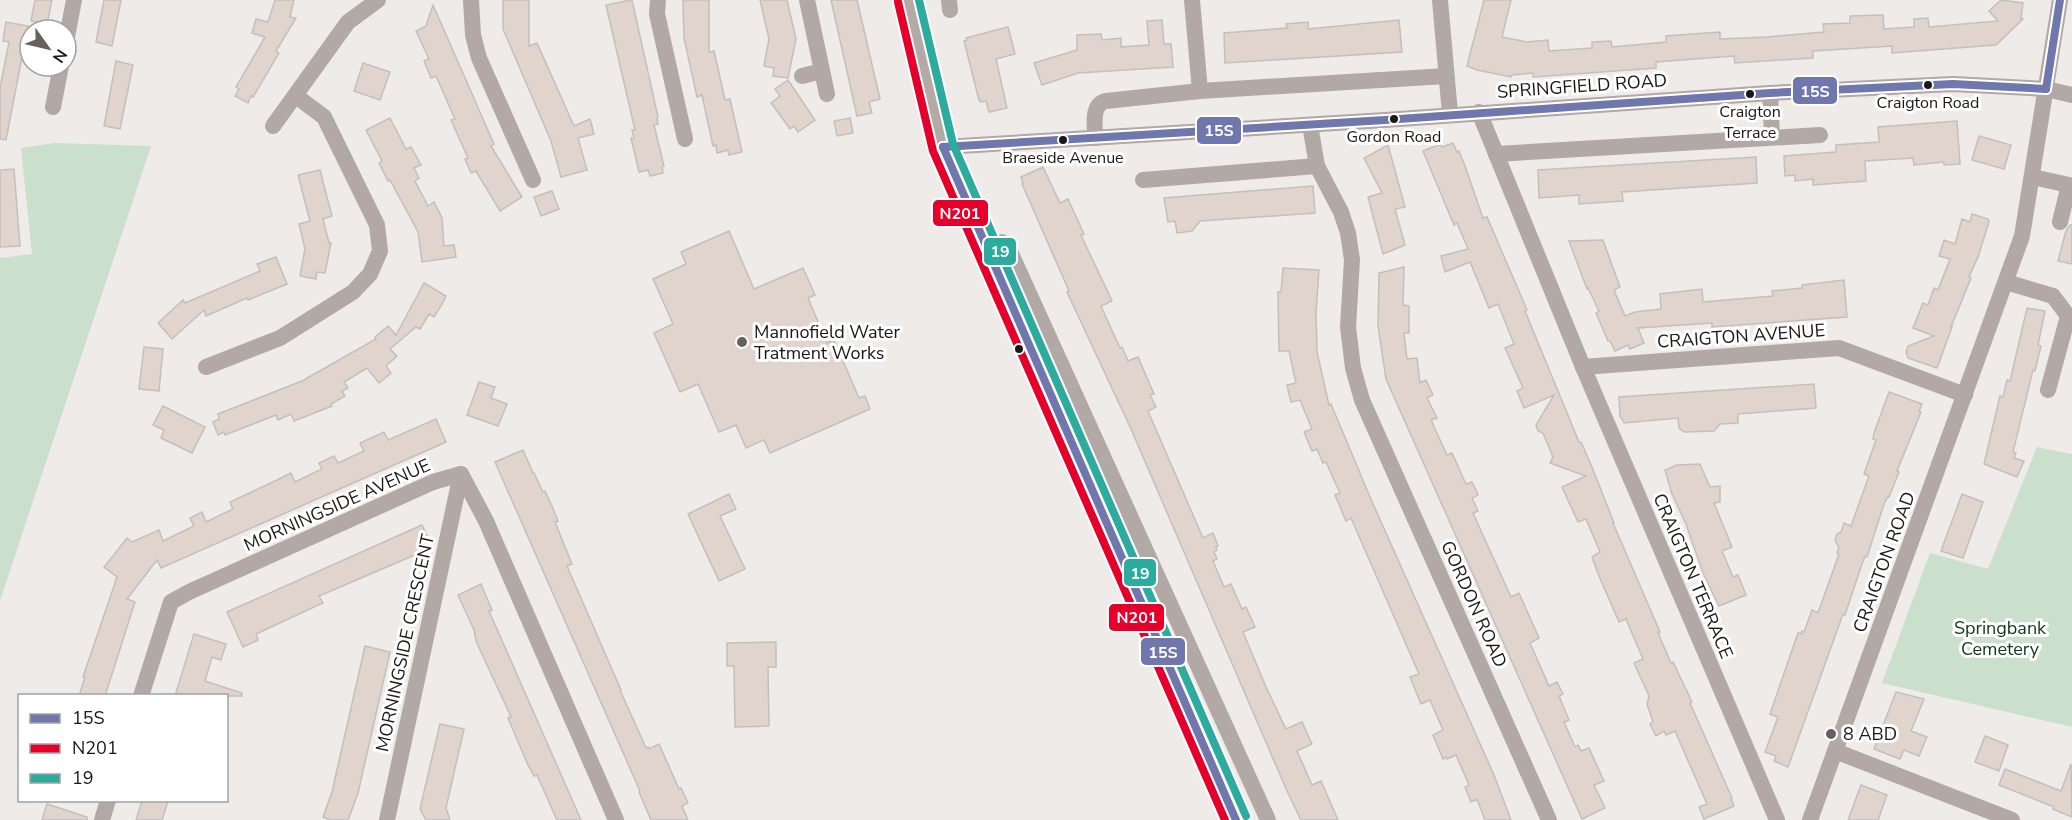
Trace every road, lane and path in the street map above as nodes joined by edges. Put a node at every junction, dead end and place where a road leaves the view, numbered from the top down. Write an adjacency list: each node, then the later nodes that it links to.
1 (74, 0): 10 (street)
2 (378, 0): 20 (street)
3 (471, 0): 34 (street)
4 (658, 0): 29 (street)
5 (807, 0): 11 (street)
6 (908, 0): 30 (main road)
7 (1192, 0): 16 (street)
8 (1440, 0): 13 (street)
9 (2060, 0): 15 (street, CRAIGTON ROAD)
10 (71, 18)
11 (822, 71): 12 (street); 18 (street)
12 (802, 76)
13 (1446, 76): 16 (street); 23 (street)
14 (59, 78): 21 (street)
15 (2046, 88): 17 (street, SPRINGFIELD ROAD); 19 (street, SPRINGFIELD ROAD); 33 (street, CRAIGTON ROAD)
16 (1200, 91): 28 (street)
17 (1770, 93): 22 (street, SPRINGFIELD ROAD); 27 (street)
18 (827, 94)
19 (2072, 94)
20 (296, 96): 25 (street); 39 (street)
21 (53, 107)
22 (1479, 112): 23 (street, SPRINGFIELD ROAD); 31 (street, CRAIGTON TERRACE)
23 (1450, 114): 24 (street, SPRINGFIELD ROAD)
24 (1310, 124): 28 (street, SPRINGFIELD ROAD); 32 (street, GORDON ROAD)
25 (273, 126)
26 (1820, 135): 27 (street)
27 (1772, 137): 31 (street)
28 (1095, 138): 30 (street, SPRINGFIELD ROAD)
29 (685, 139)
30 (944, 147): 37 (main road)
31 (1496, 154): 40 (street, CRAIGTON TERRACE)
32 (1317, 166): 35 (street); 52 (street, GORDON ROAD)
33 (2032, 177): 36 (street); 38 (street, CRAIGTON ROAD)
34 (532, 180)
35 (1143, 180)
36 (2060, 222)
37 (985, 247): 50 (main road); 51 (street)
38 (2007, 282): 41 (street); 42 (street, CRAIGTON ROAD)
39 (206, 367)
40 (1583, 367): 42 (street, CRAIGTON AVENUE); 53 (street, CRAIGTON TERRACE)
41 (2048, 390)
42 (1965, 394): 45 (street, CRAIGTON ROAD)
43 (461, 474): 44 (street, MORNINGSIDE AVENUE); 48 (street, MORNINGSIDE CRESCENT); 49 (street)
44 (142, 694)
45 (1836, 751): 54 (street, CRAIGTON ROAD); 55 (street)
46 (108, 802): 47 (street)
47 (102, 820)
48 (387, 820)
49 (616, 820)
50 (1236, 820)
51 (1268, 820)
52 (1549, 820)
53 (1777, 820)
54 (1809, 820)
55 (2012, 820)

